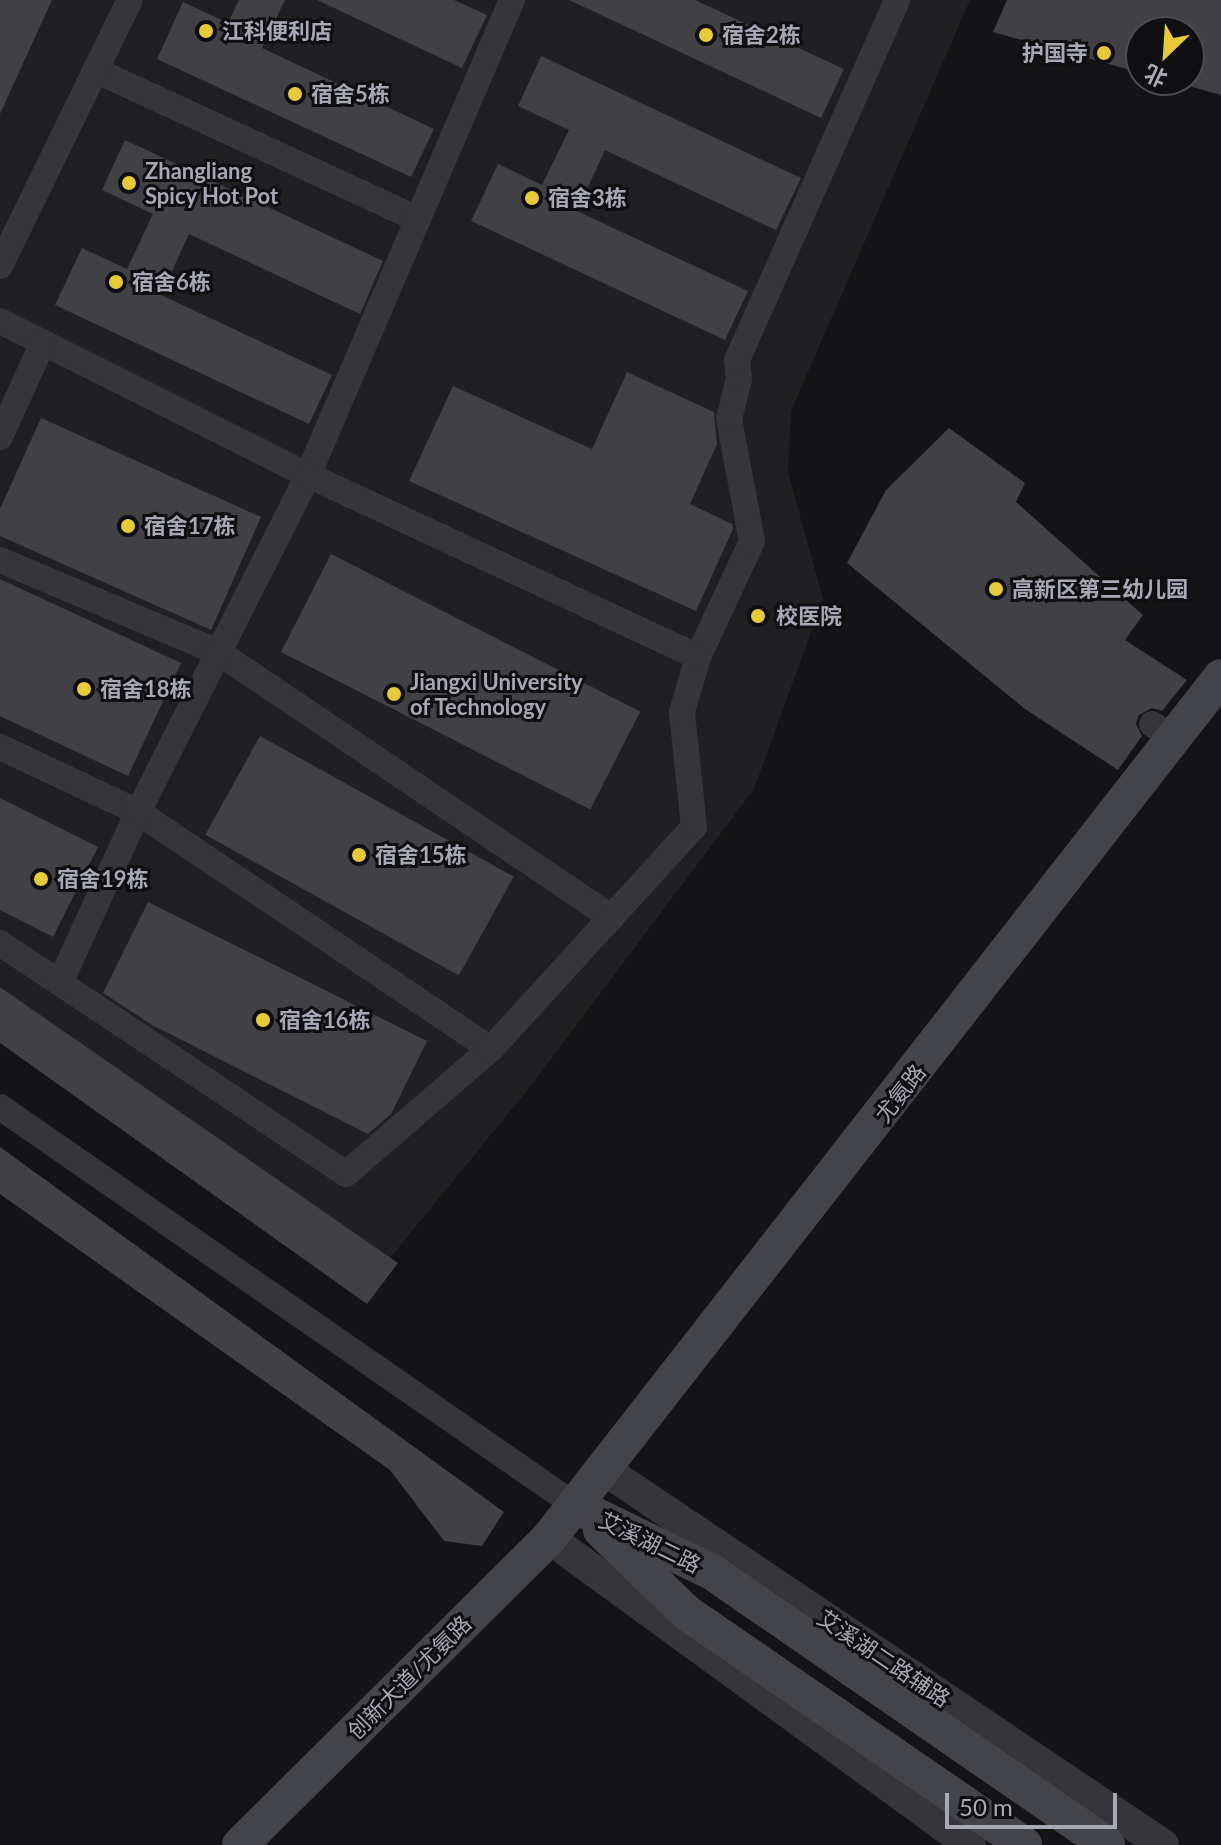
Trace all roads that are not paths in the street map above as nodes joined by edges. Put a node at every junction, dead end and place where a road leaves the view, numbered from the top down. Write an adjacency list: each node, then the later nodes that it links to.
1 (130, 0): 4 (street)
2 (512, 0): 5 (street)
3 (897, 0): 13 (street)
4 (95, 70): 5 (street); 6 (street)
5 (418, 219): 10 (street)
6 (0, 266)
7 (0, 321): 8 (street)
8 (43, 342): 9 (street); 10 (street)
9 (0, 437)
10 (308, 475): 12 (street); 13 (street)
11 (0, 560): 12 (street)
12 (218, 652): 16 (street); 17 (street)
13 (698, 657): 17 (street)
14 (1221, 677): 22 (main road, 尤氨路)
15 (0, 747): 16 (street)
16 (138, 812): 19 (street); 20 (street)
17 (612, 918): 20 (street)
18 (0, 943): 19 (street)
19 (60, 983): 20 (street)
20 (491, 1049)
21 (0, 1107): 23 (street)
22 (605, 1470): 23 (main road, 尤氨路); 29 (street, 艾溪湖二路辅路)
23 (576, 1506): 24 (main road, 创新大道/尤氨路); 27 (main road, 艾溪湖二路); 28 (main road, 艾溪湖二路)
24 (549, 1538): 25 (main road, 创新大道/尤氨路); 26 (street)
25 (240, 1845)
26 (970, 1845)
27 (1024, 1845)
28 (1107, 1845)
29 (1163, 1845)

